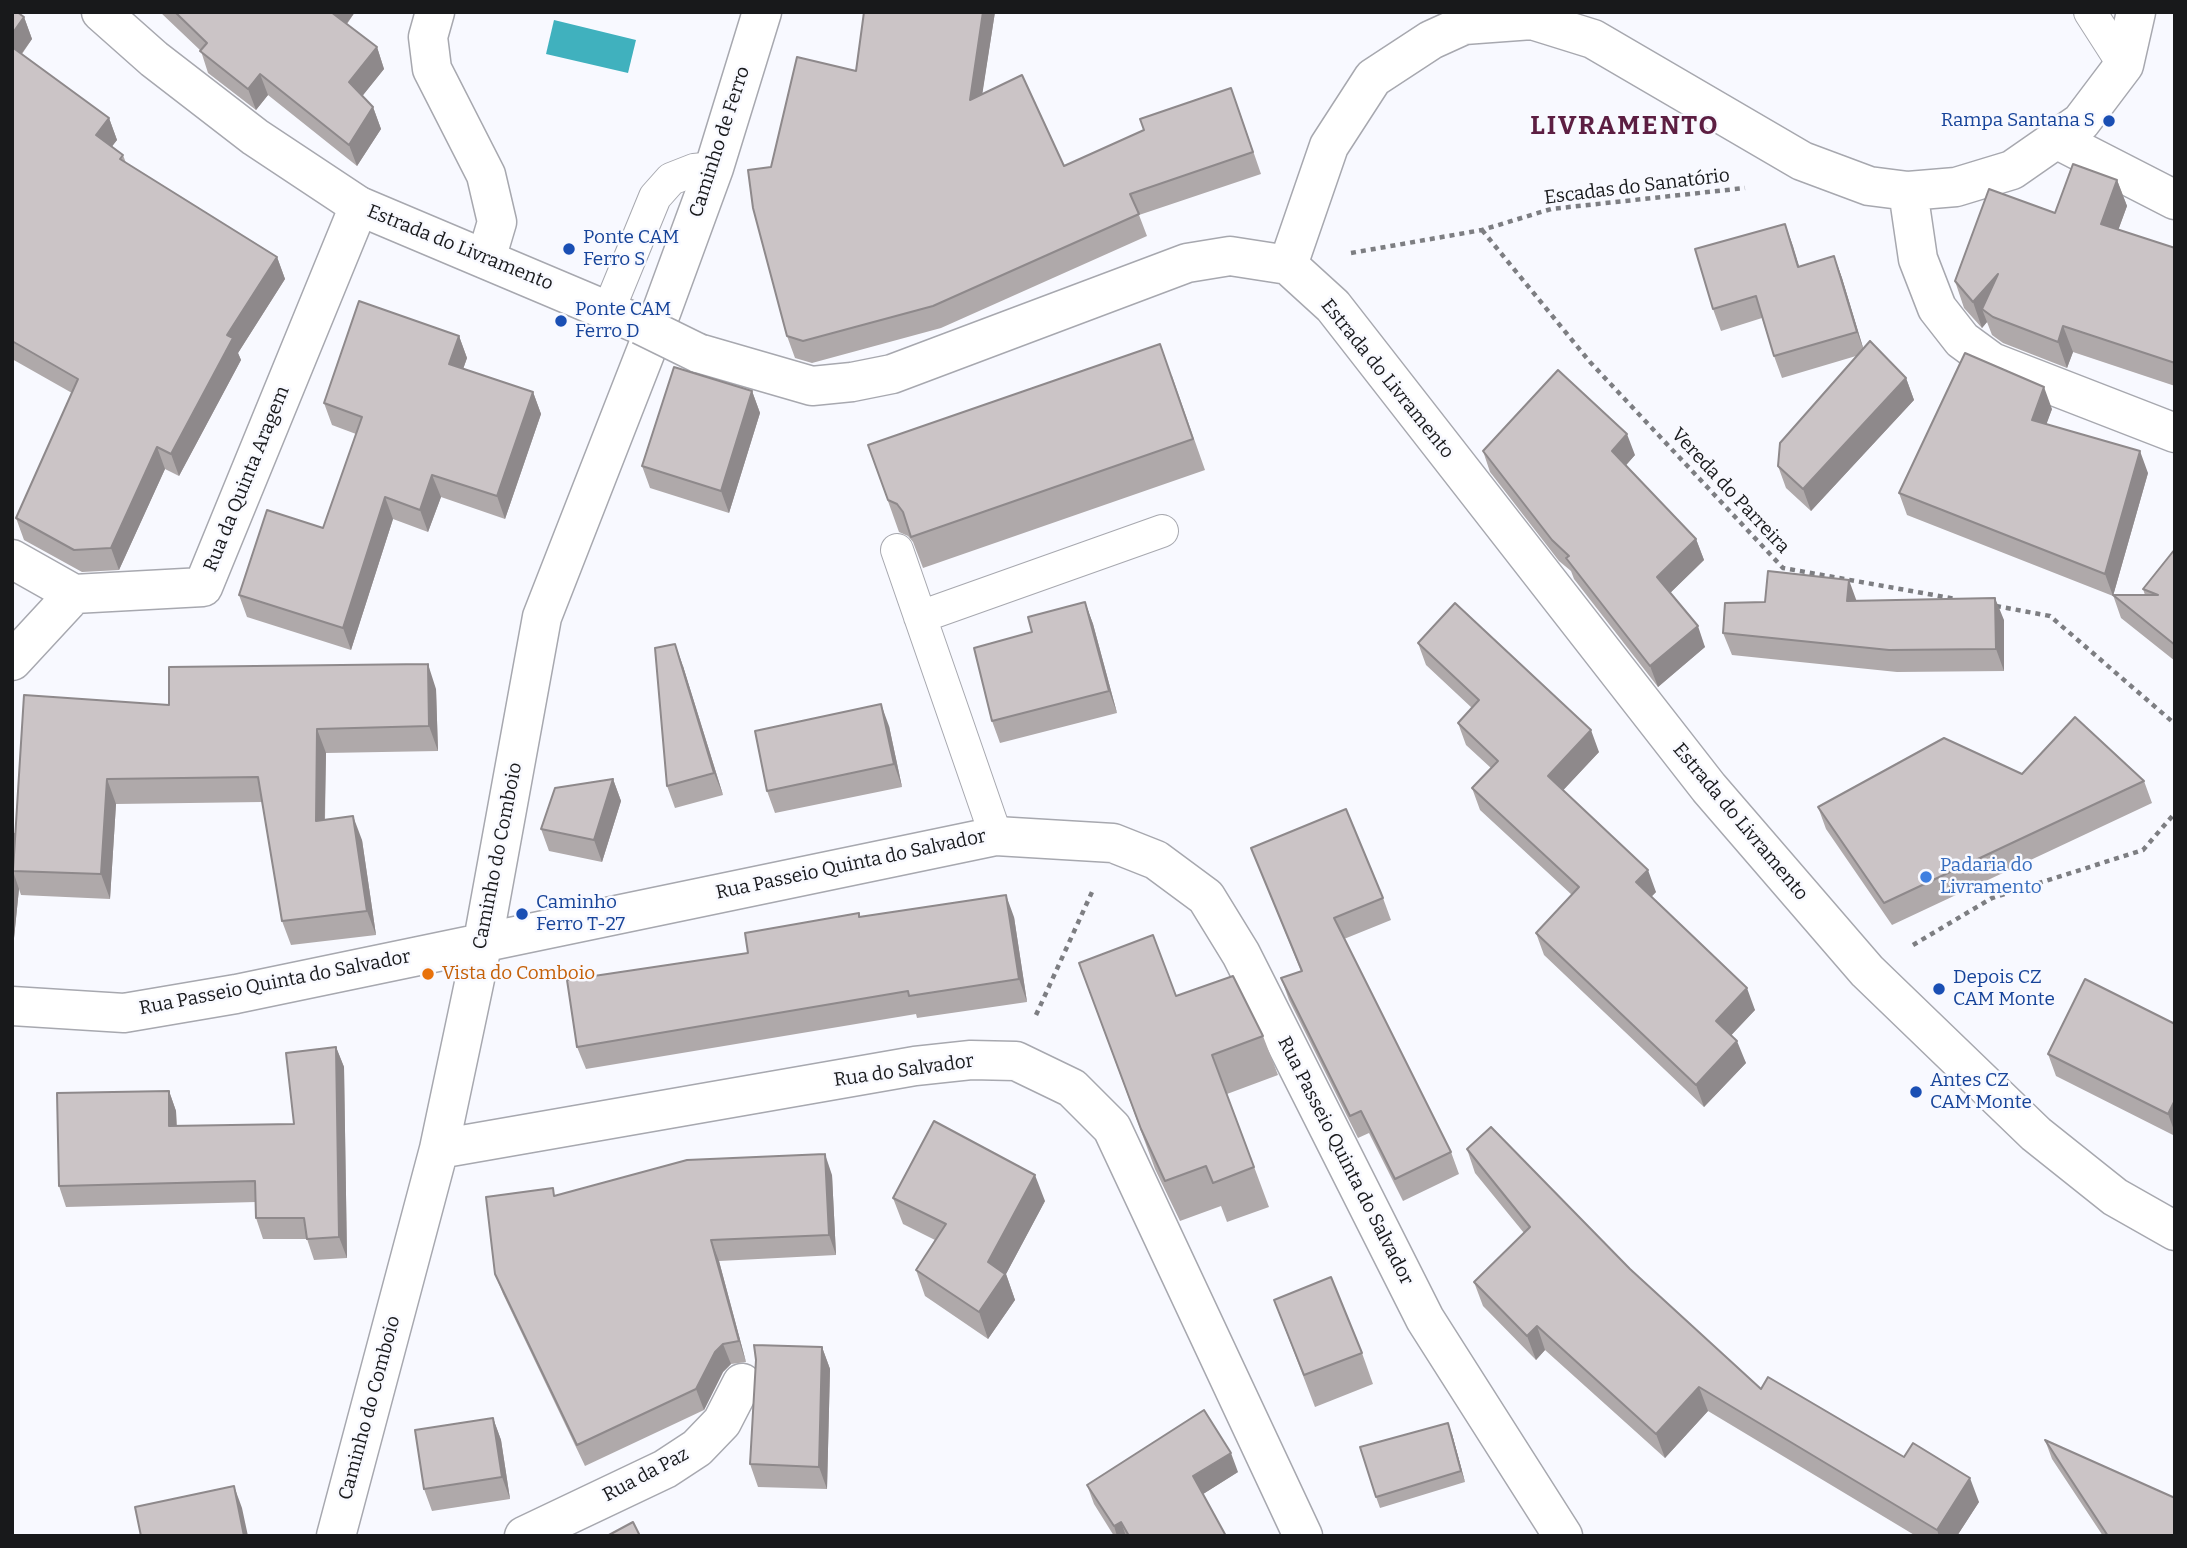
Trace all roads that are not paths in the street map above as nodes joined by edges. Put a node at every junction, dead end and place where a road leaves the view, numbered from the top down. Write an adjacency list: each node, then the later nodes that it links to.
1 (101, 12): 12 (street, Estrada do Livramento)
2 (435, 12): 13 (street)
3 (762, 12): 9 (street, Caminho de Ferro)
4 (2090, 12): 7 (lane)
5 (2136, 12): 7 (street)
6 (1464, 19): 10 (street); 14 (street)
7 (2124, 65): 8 (street)
8 (2058, 140): 10 (street); 11 (street)
9 (714, 168): 15 (street, Caminho de Ferro); 15 (lane)
10 (1908, 191): 16 (street)
11 (2175, 200)
12 (359, 206): 13 (street, Estrada do Livramento); 20 (street, Rua da Quinta Aragem)
13 (486, 259): 15 (street, Estrada do Livramento)
14 (1288, 265): 15 (street, Estrada do Livramento, bridge); 27 (street, Estrada do Livramento)
15 (637, 315): 24 (street, Caminho do Comboio)
16 (2175, 433)
17 (1161, 531): 21 (lane)
18 (897, 550): 21 (lane)
19 (12, 559): 20 (street)
20 (74, 594): 22 (street)
21 (920, 617): 23 (lane)
22 (12, 661)
23 (996, 836): 24 (street, Rua Passeio Quinta do Salvador); 32 (street, Rua Passeio Quinta do Salvador)
24 (483, 941): 25 (street, Rua Passeio Quinta do Salvador); 26 (street, Caminho do Comboio)
25 (12, 1006)
26 (439, 1149): 29 (street, Caminho do Comboio); 31 (street, Rua do Salvador)
27 (2175, 1231)
28 (742, 1383): 30 (street, Rua da Paz)
29 (336, 1536)
30 (524, 1536)
31 (1303, 1536)
32 (1563, 1536)

